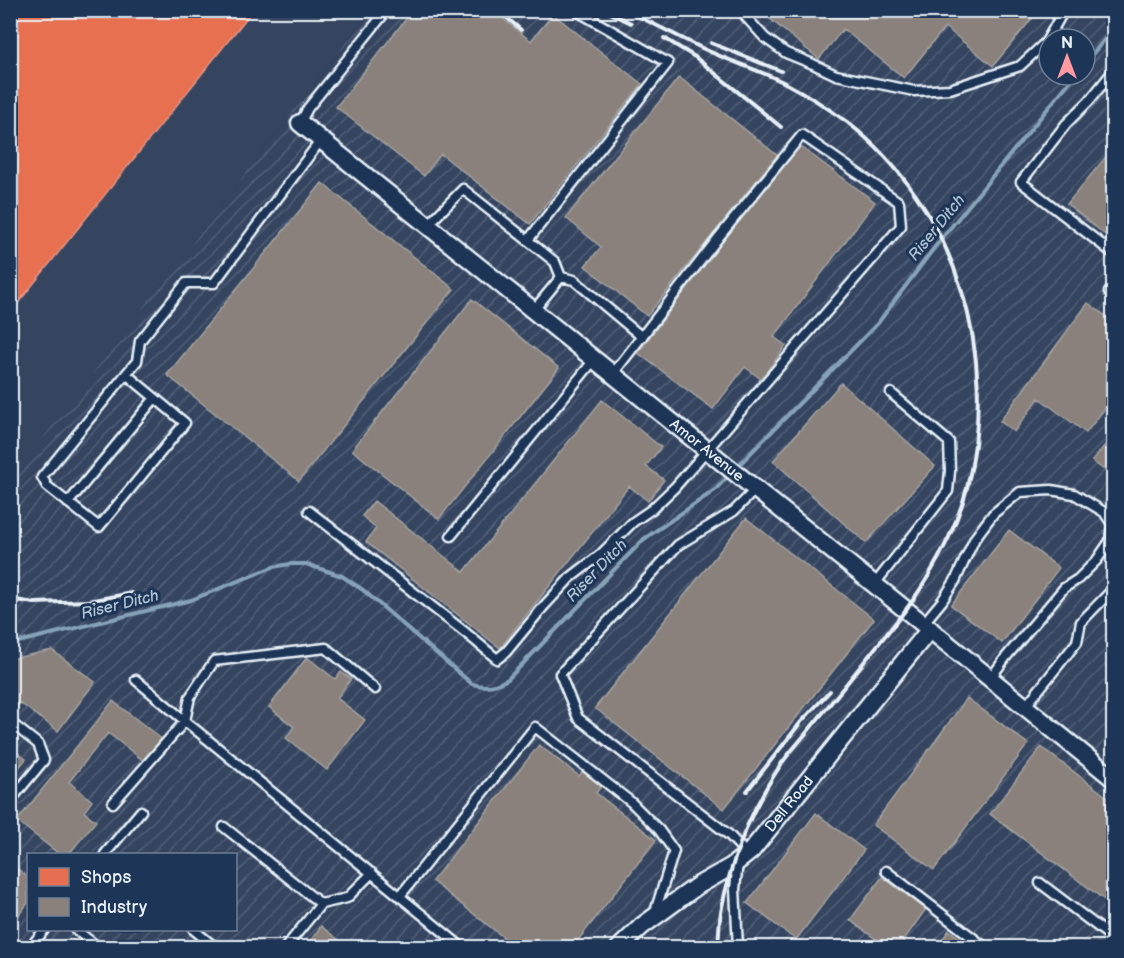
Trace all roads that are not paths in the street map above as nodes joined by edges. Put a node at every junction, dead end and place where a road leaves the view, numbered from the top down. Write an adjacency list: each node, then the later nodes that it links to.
1 (387, 10): 6 (lane)
2 (742, 10): 3 (lane)
3 (1064, 10)
4 (577, 11): 9 (lane)
5 (1113, 70): 10 (lane)
6 (300, 123): 7 (street, Amor Avenue)
7 (321, 140): 8 (street, Amor Avenue); 15 (lane)
8 (427, 226): 9 (lane); 12 (street, Amor Avenue)
9 (528, 240): 11 (lane)
10 (1113, 254)
11 (561, 277): 12 (lane); 13 (lane)
12 (533, 311): 14 (street, Amor Avenue)
13 (642, 337): 16 (lane); 19 (lane)
14 (594, 360): 16 (street, Amor Avenue); 23 (lane)
15 (126, 374): 18 (lane); 21 (lane)
16 (612, 375): 19 (street, Amor Avenue)
17 (891, 393): 24 (lane)
18 (155, 398): 21 (lane); 21 (lane)
19 (706, 450): 20 (street, Amor Avenue); 22 (lane)
20 (755, 490): 24 (street, Amor Avenue); 39 (lane)
21 (68, 502)
22 (309, 511)
23 (451, 536)
24 (874, 585): 26 (street, Amor Avenue)
25 (1113, 588): 30 (lane)
26 (926, 627): 27 (street, Amor Avenue); 27 (lane); 39 (street, Dell Road)
27 (990, 679): 30 (street, Amor Avenue)
28 (136, 680): 31 (lane)
29 (375, 689): 31 (lane)
30 (1025, 707): 33 (street, Amor Avenue)
31 (185, 721): 35 (lane); 41 (lane)
32 (10, 722): 34 (lane)
33 (1113, 779)
34 (10, 801)
35 (113, 803)
36 (141, 811): 38 (lane)
37 (224, 827): 44 (lane)
38 (107, 853)
39 (743, 858): 45 (street, Dell Road); 56 (lane)
40 (886, 871): 57 (lane)
41 (372, 873): 43 (lane); 44 (lane)
42 (1040, 883): 49 (lane)
43 (400, 896): 45 (lane); 54 (lane)
44 (321, 904): 53 (lane)
45 (653, 918): 55 (street, Dell Road)
46 (43, 931): 50 (lane)
47 (77, 931): 51 (lane)
48 (195, 931): 52 (lane)
49 (1113, 939)
50 (34, 946)
51 (99, 948)
52 (216, 948)
53 (285, 948)
54 (463, 948)
55 (619, 948)
56 (738, 948)
57 (986, 948)

